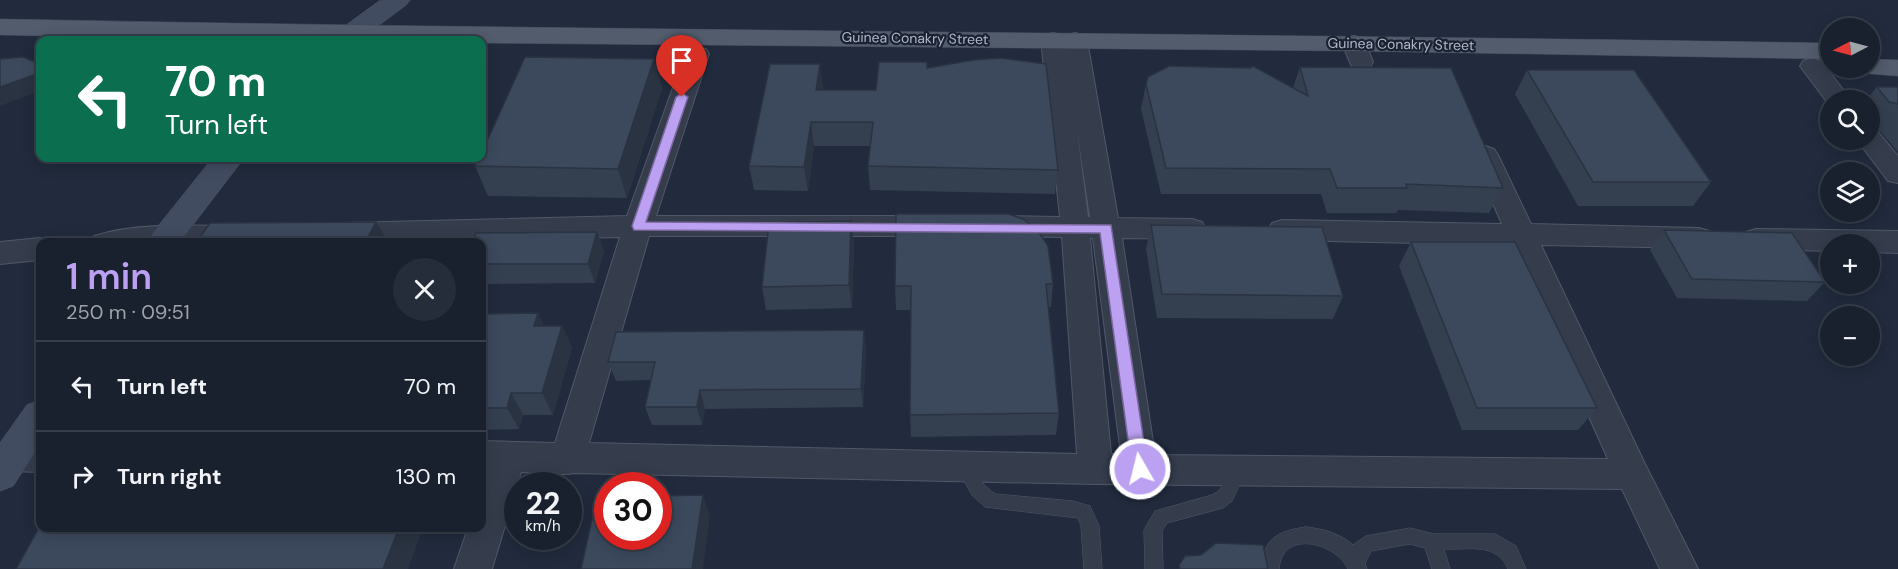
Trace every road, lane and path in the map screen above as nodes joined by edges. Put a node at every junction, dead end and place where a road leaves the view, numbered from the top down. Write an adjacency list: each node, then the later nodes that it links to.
1 (396, 0): 4 (main road)
2 (0, 27): 3 (main road, Guinea Conakry Street)
3 (311, 36)
4 (347, 36)
5 (486, 40): 7 (main road, Guinea Conakry Street)
6 (0, 46): 8 (main road)
7 (811, 46): 9 (main road, Guinea Conakry Street); 14 (main road, Guinea Conakry Street)
8 (36, 47)
9 (1065, 50): 11 (main road, Guinea Conakry Street); 24 (street); 25 (street)
10 (1880, 51): 12 (main road)
11 (1357, 52): 15 (main road, Guinea Conakry Street); 16 (main road, Guinea Conakry Street)
12 (1898, 52)
13 (486, 53): 14 (main road, Guinea Conakry Street)
14 (697, 54): 23 (street)
15 (1820, 61)
16 (1820, 61)
17 (1880, 67): 18 (main road)
18 (1898, 68)
19 (1472, 127): 29 (street)
20 (1879, 150): 22 (street)
21 (226, 162): 31 (main road)
22 (1898, 174)
23 (638, 226): 24 (street); 28 (street); 38 (street)
24 (1075, 226): 25 (street); 42 (street)
25 (1106, 228): 26 (street); 41 (street)
26 (1213, 229)
27 (1261, 230): 29 (street)
28 (319, 234)
29 (1522, 234): 33 (street); 44 (street)
30 (271, 235): 32 (street)
31 (165, 238)
32 (206, 238)
33 (1898, 242)
34 (36, 249): 35 (street)
35 (0, 253)
36 (36, 424): 39 (main road)
37 (495, 456): 38 (street); 45 (street)
38 (567, 460): 40 (street)
39 (17, 462)
40 (965, 466): 42 (street); 50 (lane)
41 (1140, 469): 42 (street); 43 (street)
42 (1095, 470)
43 (1237, 470): 44 (street); 51 (lane)
44 (1632, 474): 55 (street)
45 (486, 502)
46 (480, 532): 49 (street)
47 (1435, 544): 48 (lane); 53 (lane); 54 (lane)
48 (1357, 565): 52 (lane)
49 (473, 569)
50 (1093, 569)
51 (1154, 569)
52 (1270, 569)
53 (1441, 569)
54 (1517, 569)
55 (1679, 569)

